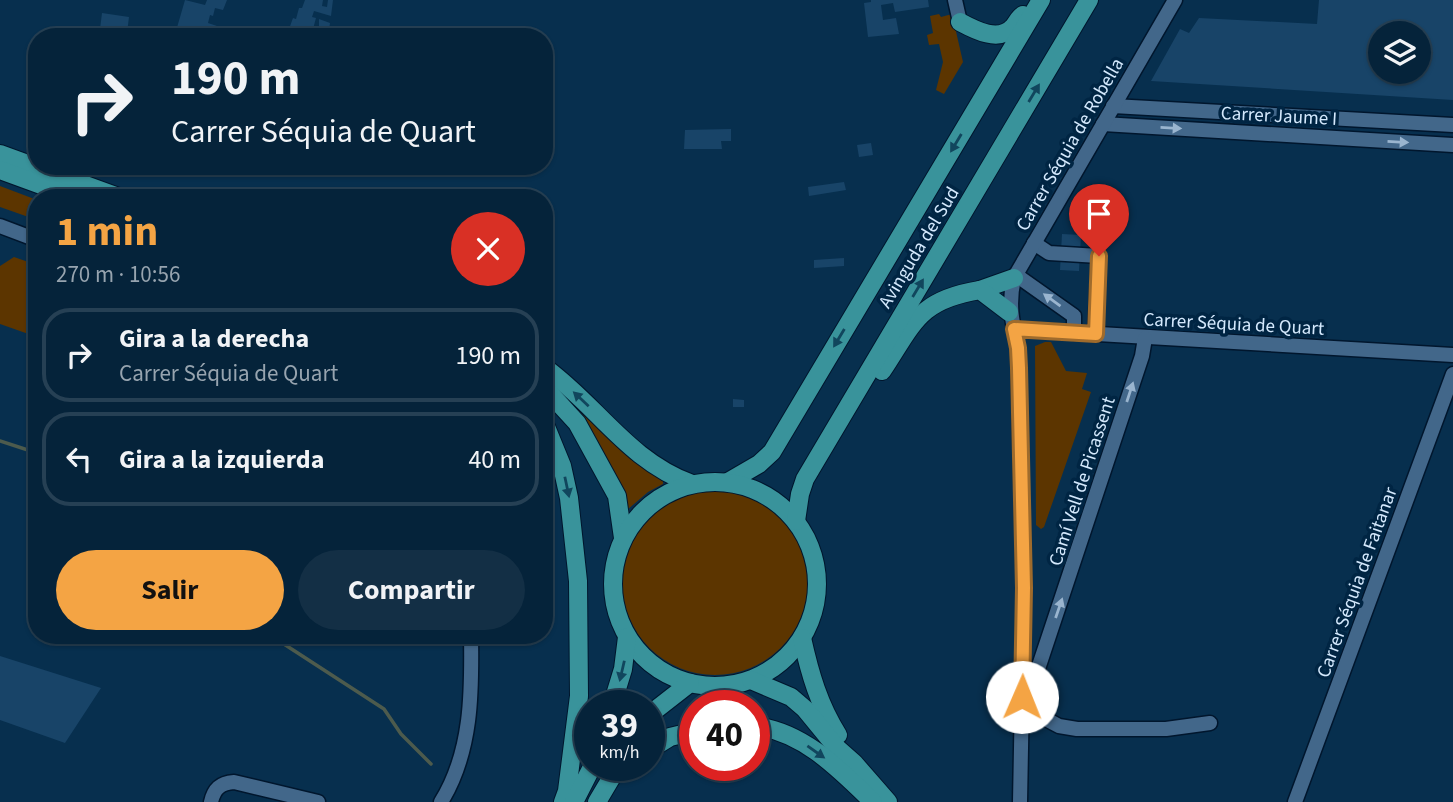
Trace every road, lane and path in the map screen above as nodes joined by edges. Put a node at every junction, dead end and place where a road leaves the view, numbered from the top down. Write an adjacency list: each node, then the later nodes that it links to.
1 (956, 0): 5 (street)
2 (1089, 0): 29 (main road, Avinguda del Sud, one-way to 2)
3 (1175, 0): 6 (street, Carrer Séquia de Robella)
4 (1040, 1): 5 (main road); 31 (main road, Avinguda del Sud, one-way to 31)
5 (960, 22)
6 (1113, 106): 7 (street, Carrer Séquia de Robella); 8 (street, Carrer Jaume I)
7 (1103, 124): 9 (street, Carrer Jaume I, one-way to 9); 18 (street, Carrer Séquia de Robella)
8 (1453, 125)
9 (1453, 145)
10 (0, 154): 11 (main road)
11 (28, 164)
12 (0, 170): 14 (main road)
13 (58, 175): 15 (main road)
14 (52, 189)
15 (96, 189)
16 (0, 226): 17 (street)
17 (28, 237)
18 (1034, 243): 19 (street, Carrer Séquia de Robella); 23 (street)
19 (1015, 276): 20 (main road); 21 (street, Carrer Séquia de Robella); 22 (street, one-way to 19)
20 (980, 290): 21 (main road); 29 (main road)
21 (1012, 320): 22 (street, Carrer Séquia de Quart); 35 (street, Camí Vell de Picassent)
22 (1074, 333): 23 (street, Carrer Séquia de Quart)
23 (1096, 334): 24 (street, Carrer Séquia de Quart)
24 (1145, 338): 25 (street, Carrer Séquia de Quart); 37 (street, Camí Vell de Picassent, one-way to 24)
25 (1453, 355)
26 (1453, 374): 60 (street, Carrer Séquia de Faitanar)
27 (553, 375): 32 (main road, one-way to 27)
28 (553, 397): 34 (main road)
29 (830, 437): 33 (main road, Avinguda del Sud)
30 (553, 442): 54 (main road, one-way to 54)
31 (728, 482): 32 (main road); 33 (main road)
32 (692, 484): 34 (main road)
33 (796, 521): 38 (main road)
34 (623, 538): 36 (main road)
35 (1023, 630): 37 (street); 44 (street, Camí Vell de Picassent)
36 (627, 636): 41 (main road); 42 (main road, one-way to 42)
37 (1049, 636): 44 (street, Camí Vell de Picassent)
38 (802, 638): 40 (main road); 47 (main road)
39 (471, 644): 53 (street)
40 (751, 680): 41 (main road); 47 (main road)
41 (690, 683): 43 (main road)
42 (617, 690)
43 (665, 703)
44 (1023, 714): 45 (street); 59 (street, Camí Vell de Picassent)
45 (1210, 723)
46 (770, 728): 57 (main road, one-way to 57)
47 (854, 763): 58 (main road)
48 (585, 781): 55 (main road)
49 (609, 781): 50 (main road)
50 (607, 783): 56 (main road)
51 (211, 802): 52 (street)
52 (318, 802)
53 (442, 802)
54 (563, 802)
55 (574, 802)
56 (597, 802)
57 (873, 802)
58 (888, 802)
59 (1020, 802)
60 (1295, 802)

